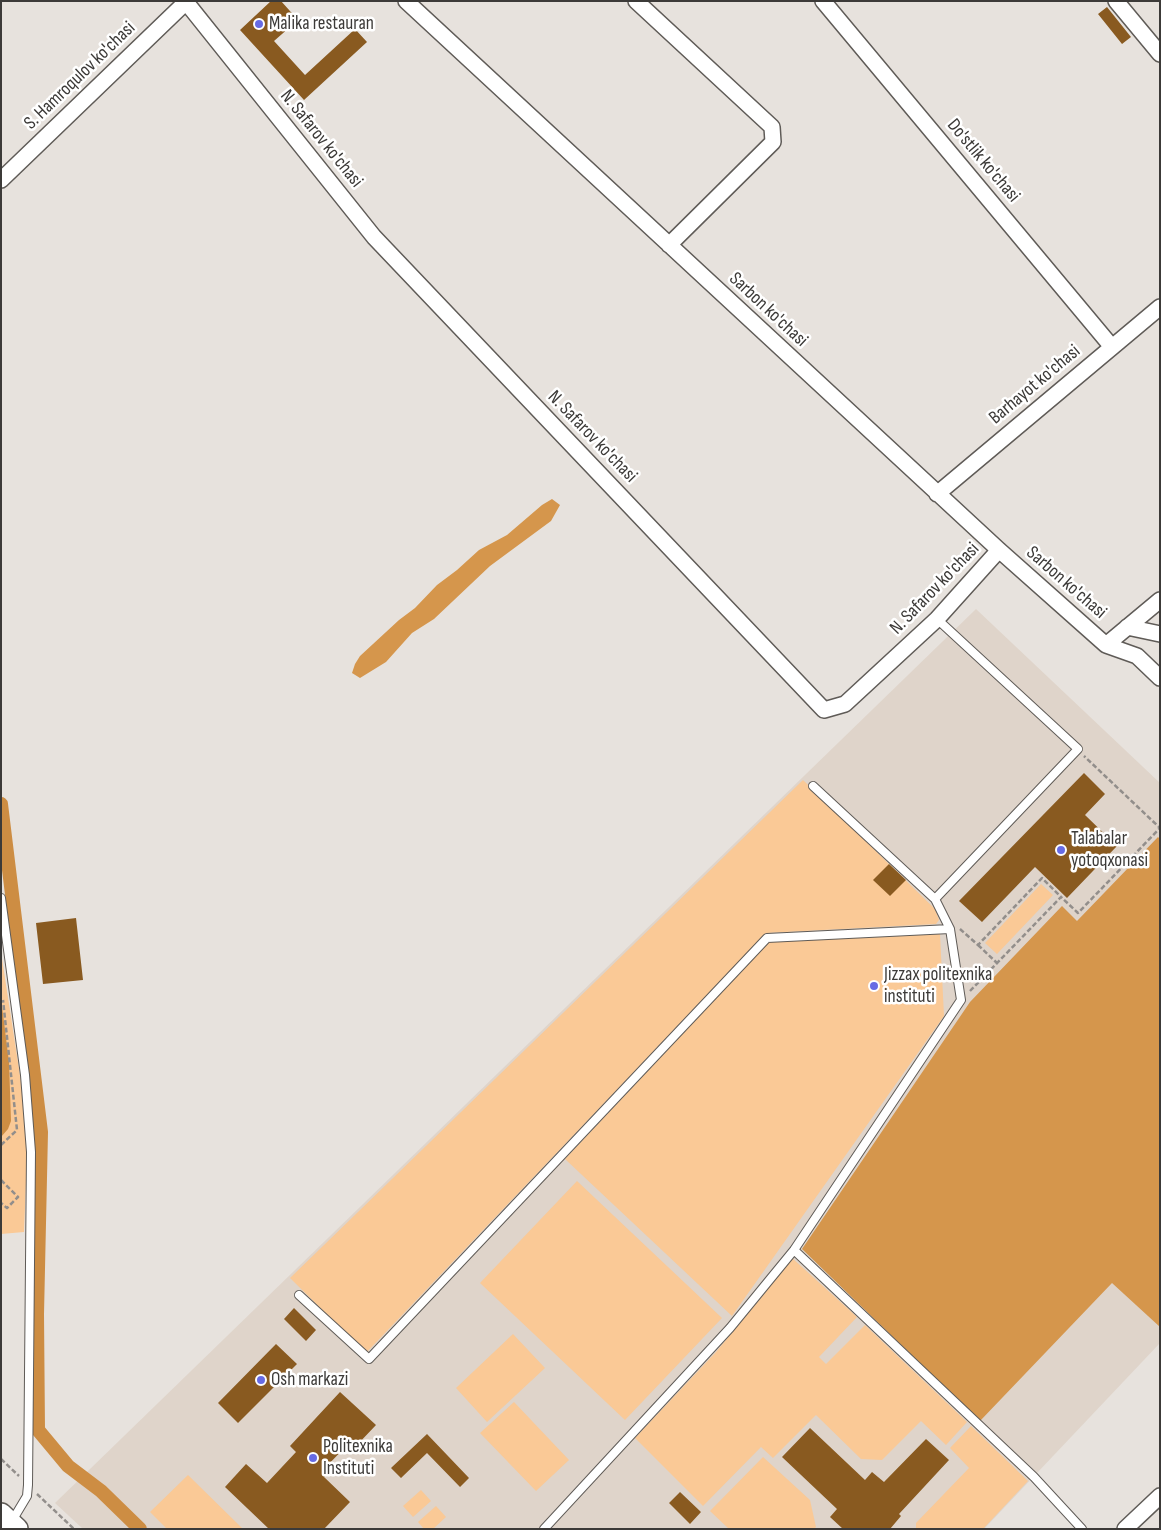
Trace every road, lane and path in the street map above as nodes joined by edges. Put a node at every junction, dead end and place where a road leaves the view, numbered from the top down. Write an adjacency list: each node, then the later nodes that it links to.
1 (406, 1): 8 (street, Sarbon ko'chasi)
2 (636, 1): 8 (street)
3 (823, 1): 10 (street, Do'stlik ko'chasi)
4 (1116, 1): 6 (street)
5 (186, 2): 7 (street, S. Hamroqulov ko'chasi); 14 (street, N. Safarov ko'chasi)
6 (1160, 54)
7 (1, 180)
8 (669, 245): 11 (street, Sarbon ko'chasi)
9 (1160, 307): 10 (street, Barhayot ko'chasi)
10 (1112, 346): 11 (street, Barhayot ko'chasi)
11 (937, 494): 12 (street, Sarbon ko'chasi)
12 (999, 550): 14 (street, N. Safarov ko'chasi); 17 (street, Sarbon ko'chasi)
13 (1160, 600): 15 (street)
14 (938, 619): 19 (lane)
15 (1127, 627): 16 (street); 17 (street)
16 (1160, 634)
17 (1106, 645): 18 (street)
18 (1160, 678)
19 (1078, 749): 21 (path); 23 (lane)
20 (813, 786): 23 (lane)
21 (1061, 897): 25 (path); 26 (path)
22 (1, 898): 35 (lane)
23 (935, 899): 24 (lane)
24 (950, 928): 25 (path); 28 (lane); 33 (lane)
25 (978, 945): 26 (path)
26 (997, 963): 28 (path)
27 (3, 1000): 29 (path)
28 (961, 1000): 32 (lane)
29 (1, 1145)
30 (1, 1180): 31 (path)
31 (1, 1203)
32 (794, 1250): 36 (lane); 37 (lane)
33 (299, 1295)
34 (1160, 1496): 38 (street)
35 (10, 1522)
36 (544, 1529)
37 (1082, 1529)
38 (1125, 1529)

